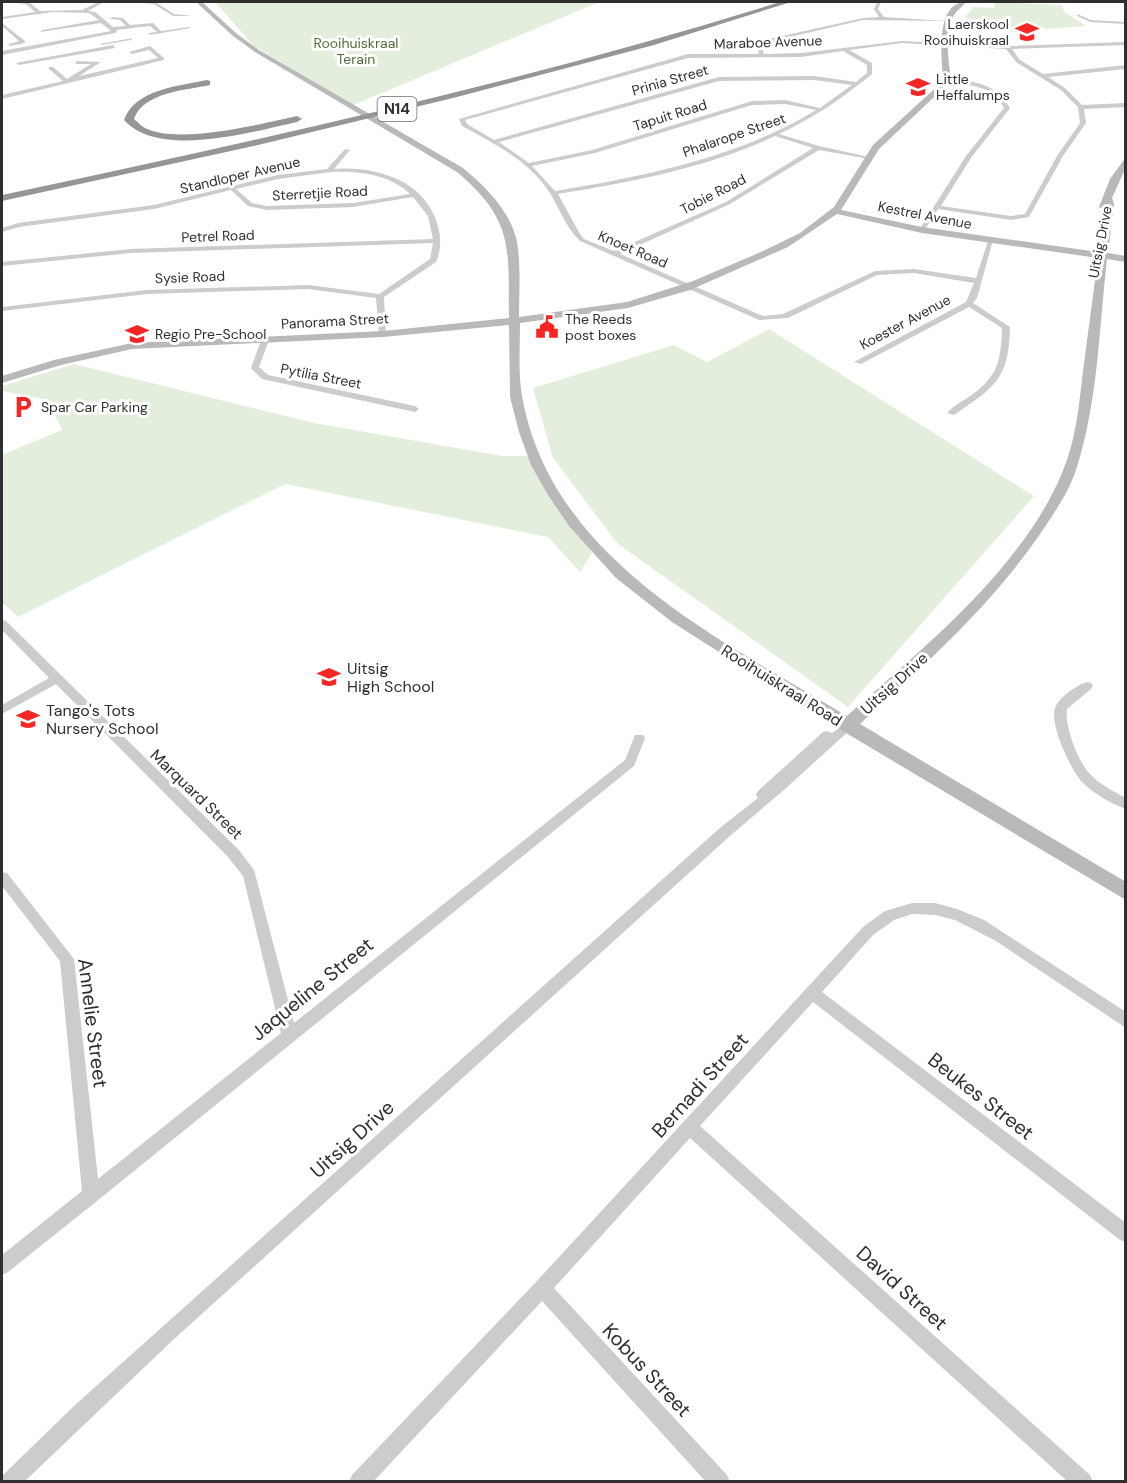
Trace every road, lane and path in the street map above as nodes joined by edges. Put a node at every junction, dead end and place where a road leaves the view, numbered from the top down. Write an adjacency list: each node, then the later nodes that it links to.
1 (7, 2): 12 (street)
2 (102, 2): 11 (street)
3 (131, 2): 15 (street)
4 (199, 2): 45 (main road, Rooihuiskraal Road)
5 (211, 2): 45 (main road, Rooihuiskraal Road)
6 (759, 2): 59 (highway, N14)
7 (787, 2): 78 (highway, N14)
8 (879, 2): 18 (street)
9 (963, 2): 21 (main road)
10 (75, 10): 11 (street); 12 (street); 19 (street)
11 (84, 11): 14 (street)
12 (39, 13): 16 (street)
13 (1079, 15): 22 (street)
14 (98, 16): 20 (street); 24 (street)
15 (191, 16)
16 (2, 18)
17 (112, 18): 26 (street)
18 (882, 18): 21 (street); 46 (street)
19 (32, 20)
20 (103, 21): 25 (street); 28 (street)
21 (946, 21): 37 (main road)
22 (1125, 23)
23 (3, 26): 38 (street)
24 (36, 26)
25 (111, 28): 26 (street); 29 (street); 35 (street)
26 (130, 28): 30 (street)
27 (189, 28): 30 (street)
28 (42, 32)
29 (76, 32): 32 (street); 33 (street)
30 (161, 33): 31 (street)
31 (150, 34)
32 (47, 37)
33 (81, 37)
34 (132, 41): 42 (street)
35 (62, 43): 41 (street); 42 (street)
36 (1125, 43): 39 (street, Maraboe Avenue)
37 (945, 44): 39 (street, Maraboe Avenue); 40 (street, Maraboe Avenue); 55 (main road)
38 (2, 46)
39 (1008, 48): 53 (street)
40 (845, 50): 46 (street, Maraboe Avenue); 57 (street)
41 (2, 52)
42 (69, 52): 47 (street); 49 (street)
43 (132, 52): 44 (street)
44 (156, 53): 48 (street); 54 (street)
45 (262, 53): 92 (main road, Rooihuiskraal Road)
46 (762, 55): 65 (street, Maraboe Avenue)
47 (3, 60)
48 (113, 62)
49 (19, 63)
50 (77, 63): 54 (street)
51 (1125, 67): 53 (street)
52 (51, 68): 54 (street)
53 (1043, 76): 62 (street)
54 (68, 81): 58 (street)
55 (947, 81): 71 (main road, Panorama Street); 79 (street)
56 (207, 83): 68 (highway)
57 (859, 84): 63 (street, Phalarope Street); 67 (street, Prinia Street)
58 (2, 97)
59 (387, 100)
60 (365, 105): 64 (highway)
61 (1125, 105): 62 (street)
62 (1081, 107): 79 (street)
63 (822, 110): 66 (street, Phalarope Street); 73 (street, Tapuit Road)
64 (332, 112)
65 (464, 125): 67 (street, Knoet Road)
66 (776, 135): 69 (street); 76 (street, Phalarope Street)
67 (493, 142): 73 (street, Knoet Road)
68 (176, 148)
69 (818, 148): 71 (street); 85 (street, Tobie Road)
70 (347, 150): 74 (street)
71 (867, 158): 80 (main road, Panorama Street)
72 (1125, 159): 86 (main road, Uitsig Drive)
73 (526, 165): 76 (street, Knoet Road)
74 (329, 171): 75 (street, Standloper Avenue); 77 (street, Standloper Avenue)
75 (232, 189): 77 (street, Sterretjie Road); 81 (street, Standloper Avenue)
76 (553, 193): 85 (street, Knoet Road)
77 (414, 195): 83 (street, Standloper Avenue)
78 (2, 198)
79 (937, 207): 82 (street)
80 (835, 211): 82 (main road, Kestrel Avenue); 90 (main road, Panorama Street)
81 (2, 230)
82 (922, 230): 84 (main road, Kestrel Avenue)
83 (436, 241): 88 (street, Petrel Road); 91 (street)
84 (991, 241): 86 (main road, Kestrel Avenue); 89 (street, Koester Avenue)
85 (614, 254): 90 (street, Knoet Road)
86 (1098, 256): 87 (main road, Kestrel Avenue); 107 (main road, Uitsig Drive)
87 (1125, 260)
88 (2, 264)
89 (978, 280): 90 (street, Knoet Road); 93 (street, Koester Avenue)
90 (690, 285): 95 (main road, Panorama Street)
91 (381, 296): 94 (street, Sysie Road); 97 (street)
92 (512, 298): 95 (main road, Rooihuiskraal Road); 96 (main road)
93 (969, 303): 99 (street, Koester Avenue); 102 (street)
94 (2, 309)
95 (515, 321): 96 (main road, Panorama Street); 107 (main road, Rooihuiskraal Road)
96 (461, 326): 97 (main road, Panorama Street)
97 (383, 334): 98 (main road, Panorama Street)
98 (265, 340): 100 (main road, Panorama Street); 101 (street, Pytilia Street)
99 (858, 362)
100 (2, 380)
101 (415, 409)
102 (951, 413)
103 (2, 624): 104 (street, Marquard Street)
104 (56, 679): 106 (street); 114 (street, Marquard Street)
105 (1087, 687): 109 (street)
106 (2, 710)
107 (847, 721): 111 (main road, Rooihuiskraal Road); 120 (street, Uitsig Drive)
108 (639, 738): 114 (street, Jaqueline Street)
109 (1125, 804)
110 (2, 877): 116 (street, Annelie Street)
111 (1125, 892)
112 (811, 992): 113 (street, Bernadi Street); 115 (street, Bernadi Street); 117 (street, Beukes Street)
113 (1125, 1021)
114 (289, 1035): 116 (street, Jaqueline Street)
115 (690, 1127): 119 (street, Bernadi Street); 123 (street, David Street)
116 (92, 1195): 118 (street, Jaqueline Street)
117 (1125, 1234)
118 (2, 1266)
119 (542, 1288): 121 (street, Bernadi Street); 122 (street, Kobus Street)
120 (10, 1482)
121 (359, 1482)
122 (720, 1482)
123 (1083, 1482)

